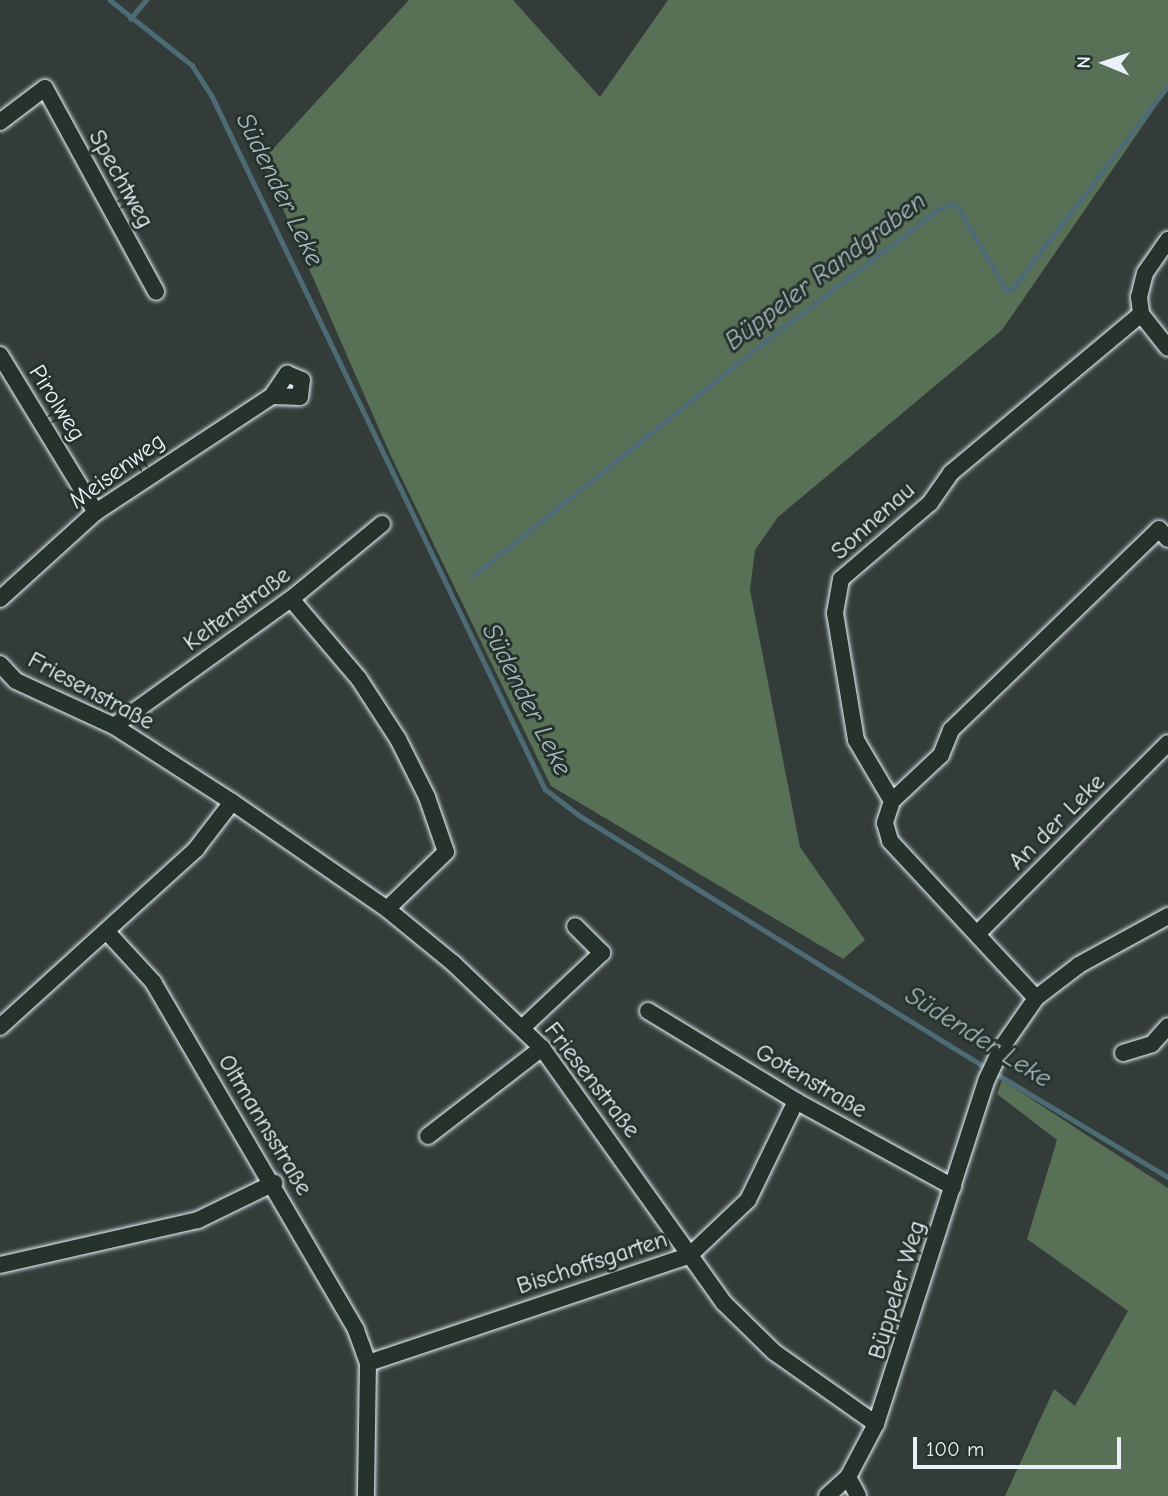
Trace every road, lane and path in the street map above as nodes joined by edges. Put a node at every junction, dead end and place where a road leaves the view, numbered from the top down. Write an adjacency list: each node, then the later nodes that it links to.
1 (0, 122): 3 (street, Spechtweg)
2 (1168, 240): 4 (street)
3 (156, 292)
4 (1141, 314): 5 (street); 16 (street, Sonnenau)
5 (1168, 348)
6 (0, 355): 8 (street, Pirolweg)
7 (272, 396): 8 (street, Meisenweg)
8 (96, 512): 11 (street, Meisenweg)
9 (382, 524): 12 (street, Keltenstraße)
10 (1168, 539): 16 (street)
11 (0, 598)
12 (292, 599): 14 (street, Keltenstraße); 18 (street)
13 (0, 664): 14 (street, Friesenstraße)
14 (114, 726): 17 (street, Friesenstraße)
15 (1168, 743): 21 (street, An der Leke)
16 (892, 800): 21 (street)
17 (232, 802): 18 (street, Friesenstraße); 22 (street)
18 (387, 909): 27 (street, Friesenstraße)
19 (1168, 916): 23 (street)
20 (575, 926): 27 (street)
21 (979, 932): 23 (street)
22 (108, 933): 26 (street); 32 (street, Oltmannsstraße)
23 (1035, 998): 33 (street, Büppeler Weg)
24 (648, 1010): 30 (street, Gotenstraße)
25 (1168, 1026): 29 (street)
26 (0, 1027)
27 (522, 1028): 28 (street, Friesenstraße)
28 (542, 1048): 31 (street); 34 (street, Friesenstraße)
29 (1123, 1054)
30 (796, 1101): 33 (street, Gotenstraße); 34 (street, Bischoffsgarten)
31 (428, 1136)
32 (274, 1183): 35 (street); 36 (street, Oltmannsstraße)
33 (953, 1187): 37 (street, Büppeler Weg)
34 (690, 1255): 36 (street, Bischoffsgarten); 37 (street, Friesenstraße)
35 (0, 1265)
36 (368, 1363): 39 (street, Oltmannsstraße)
37 (876, 1424): 38 (street, Büppeler Weg)
38 (848, 1477): 40 (street, Büppeler Weg); 41 (street)
39 (366, 1496)
40 (827, 1496)
41 (858, 1496)

